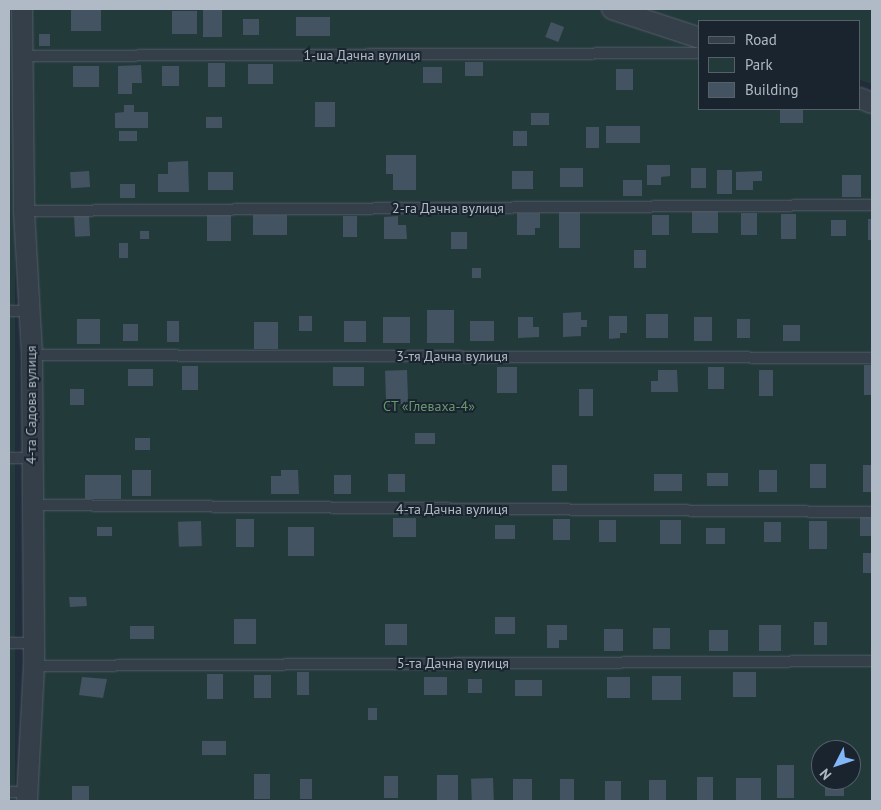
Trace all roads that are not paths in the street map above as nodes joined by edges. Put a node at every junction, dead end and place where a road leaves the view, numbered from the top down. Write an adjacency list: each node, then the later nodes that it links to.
1 (22, 9): 5 (street, 4-та Садова вулиця)
2 (612, 9): 3 (street)
3 (698, 37)
4 (698, 54): 5 (lane, 1-ша Дачна вулиця)
5 (24, 56): 6 (street, 4-та Садова вулиця)
6 (16, 137): 8 (street, 4-та Садова вулиця)
7 (872, 205): 8 (lane, 2-га Дачна вулиця)
8 (24, 211): 10 (street, 4-та Садова вулиця)
9 (9, 311): 10 (lane)
10 (30, 311): 11 (street, 4-та Садова вулиця)
11 (32, 355): 12 (lane, 3-тя Дачна вулиця); 14 (street, 4-та Садова вулиця)
12 (872, 358)
13 (9, 458): 14 (lane)
14 (31, 458): 15 (street, 4-та Садова вулиця)
15 (32, 505): 16 (lane, 4-та Дачна вулиця); 18 (street, 4-та Садова вулиця)
16 (872, 512)
17 (9, 643): 18 (lane)
18 (34, 643): 20 (street, 4-та Садова вулиця)
19 (872, 660): 20 (lane, 5-та Дачна вулиця)
20 (34, 666): 21 (street, 4-та Садова вулиця)
21 (21, 795)

